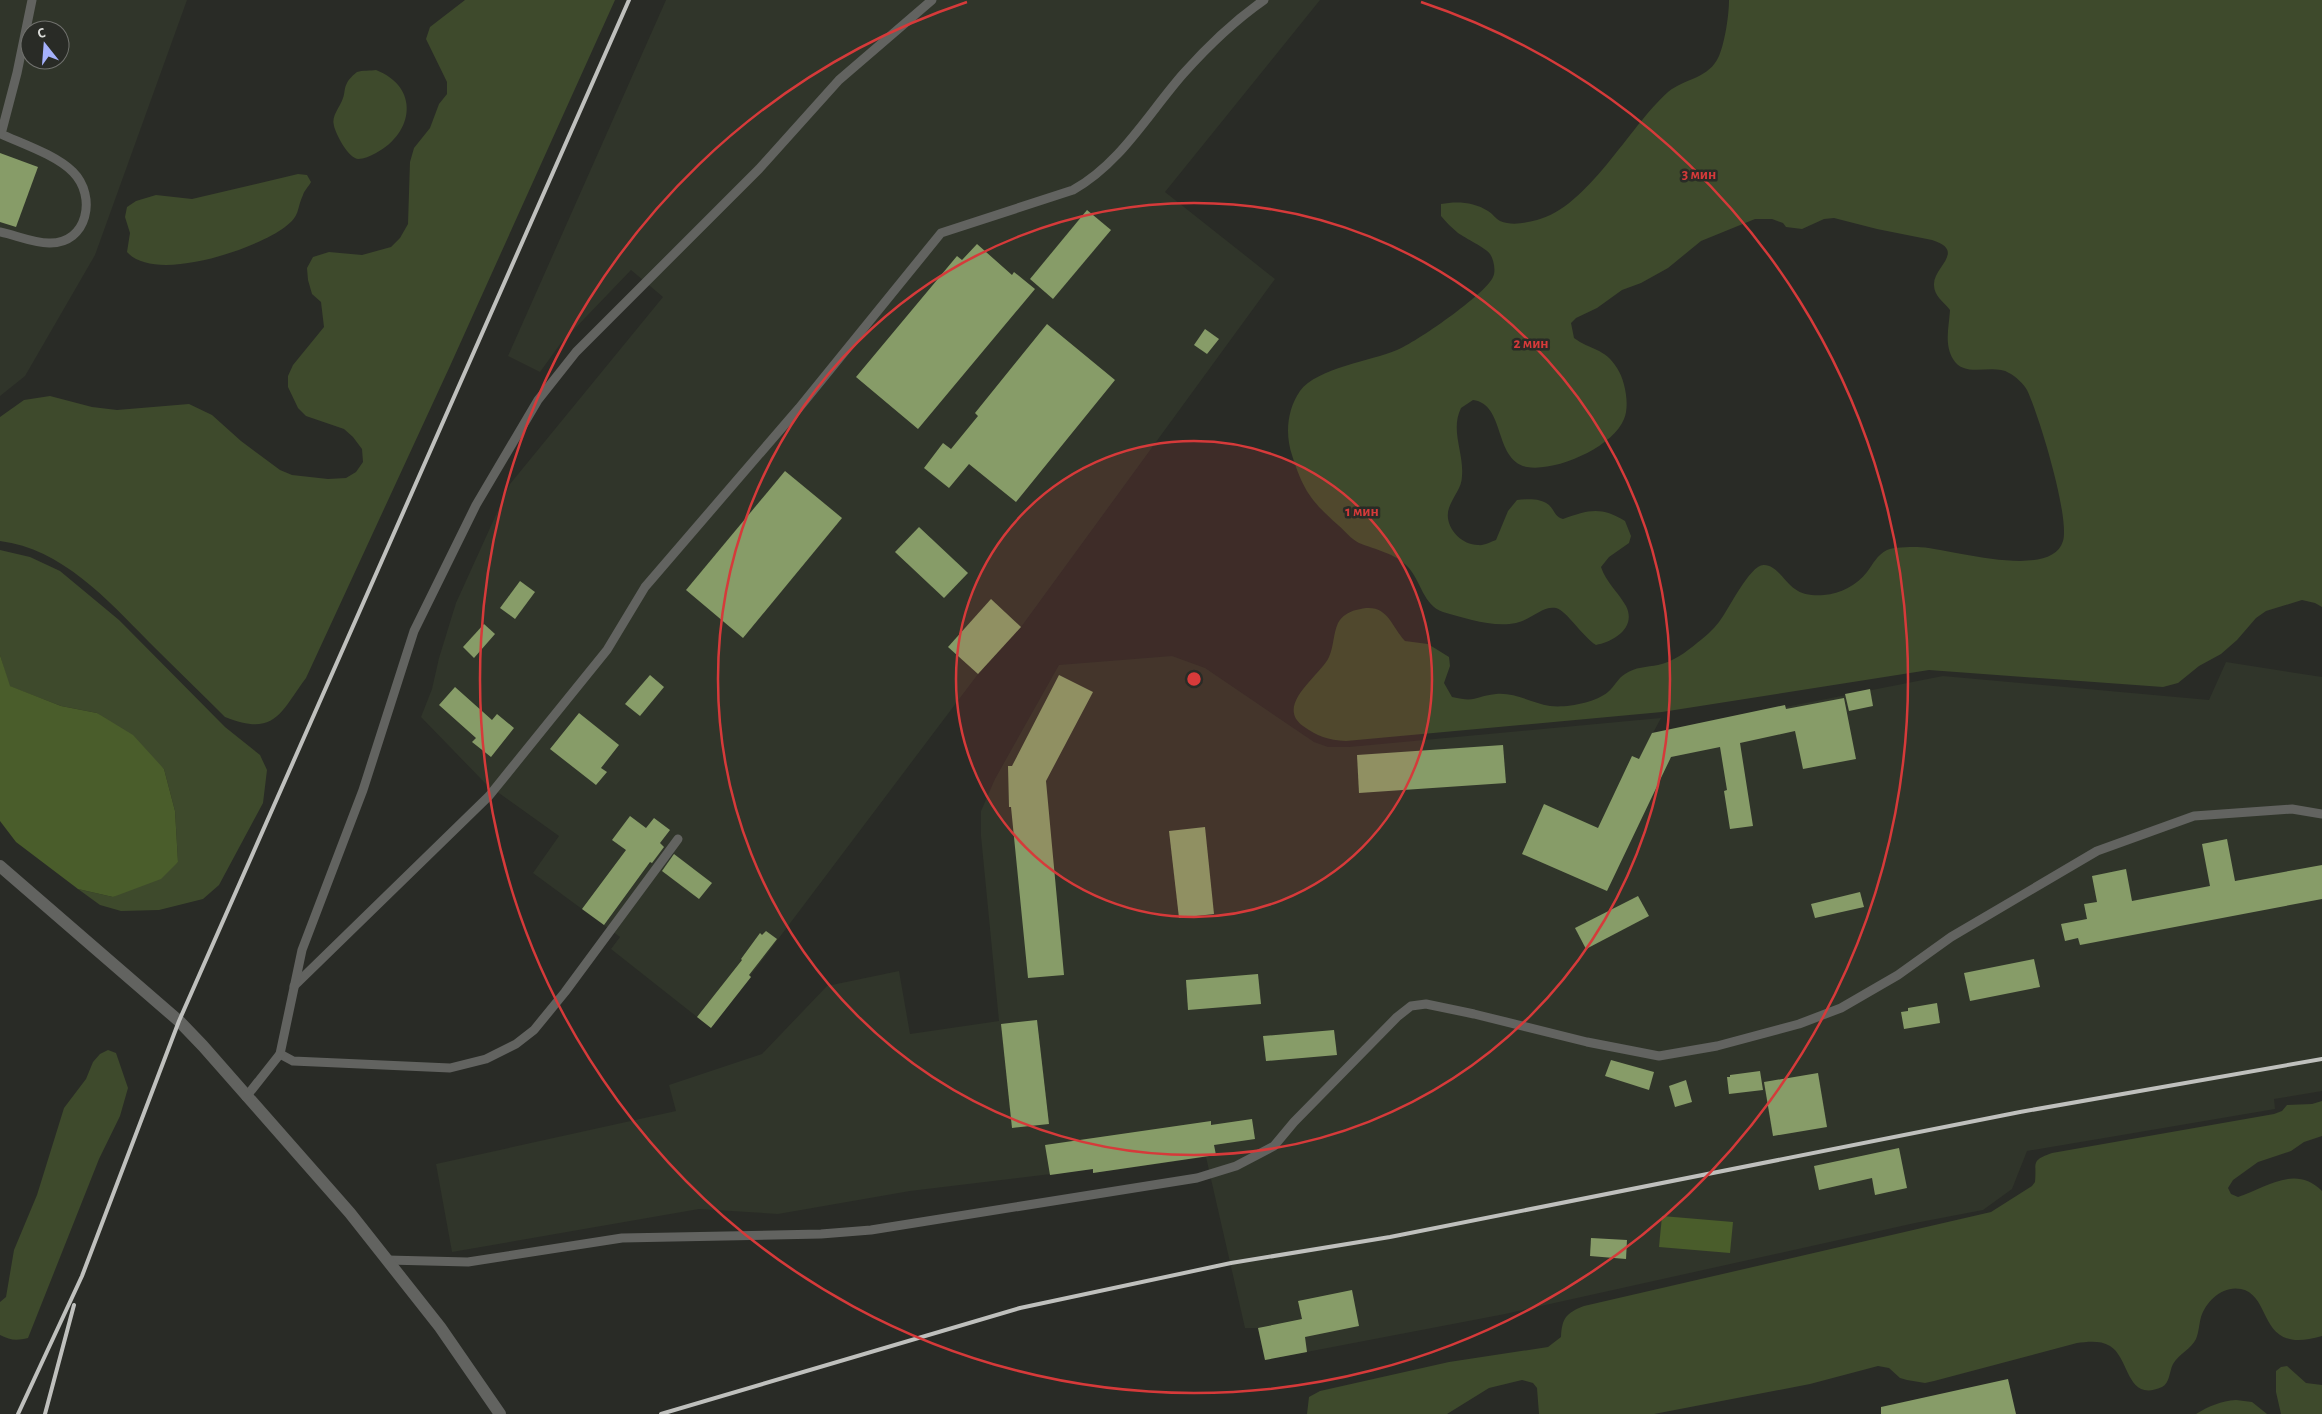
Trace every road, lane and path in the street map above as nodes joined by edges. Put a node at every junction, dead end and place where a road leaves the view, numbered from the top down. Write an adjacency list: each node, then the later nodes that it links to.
1 (32, 0): 4 (lane)
2 (932, 0): 8 (lane)
3 (1264, 0): 8 (lane)
4 (0, 232)
5 (2322, 814): 11 (lane)
6 (678, 839): 9 (lane)
7 (0, 866): 10 (street)
8 (294, 986): 9 (lane)
9 (280, 1054): 10 (lane)
10 (246, 1097): 11 (street)
11 (387, 1260): 12 (street)
12 (500, 1414)

